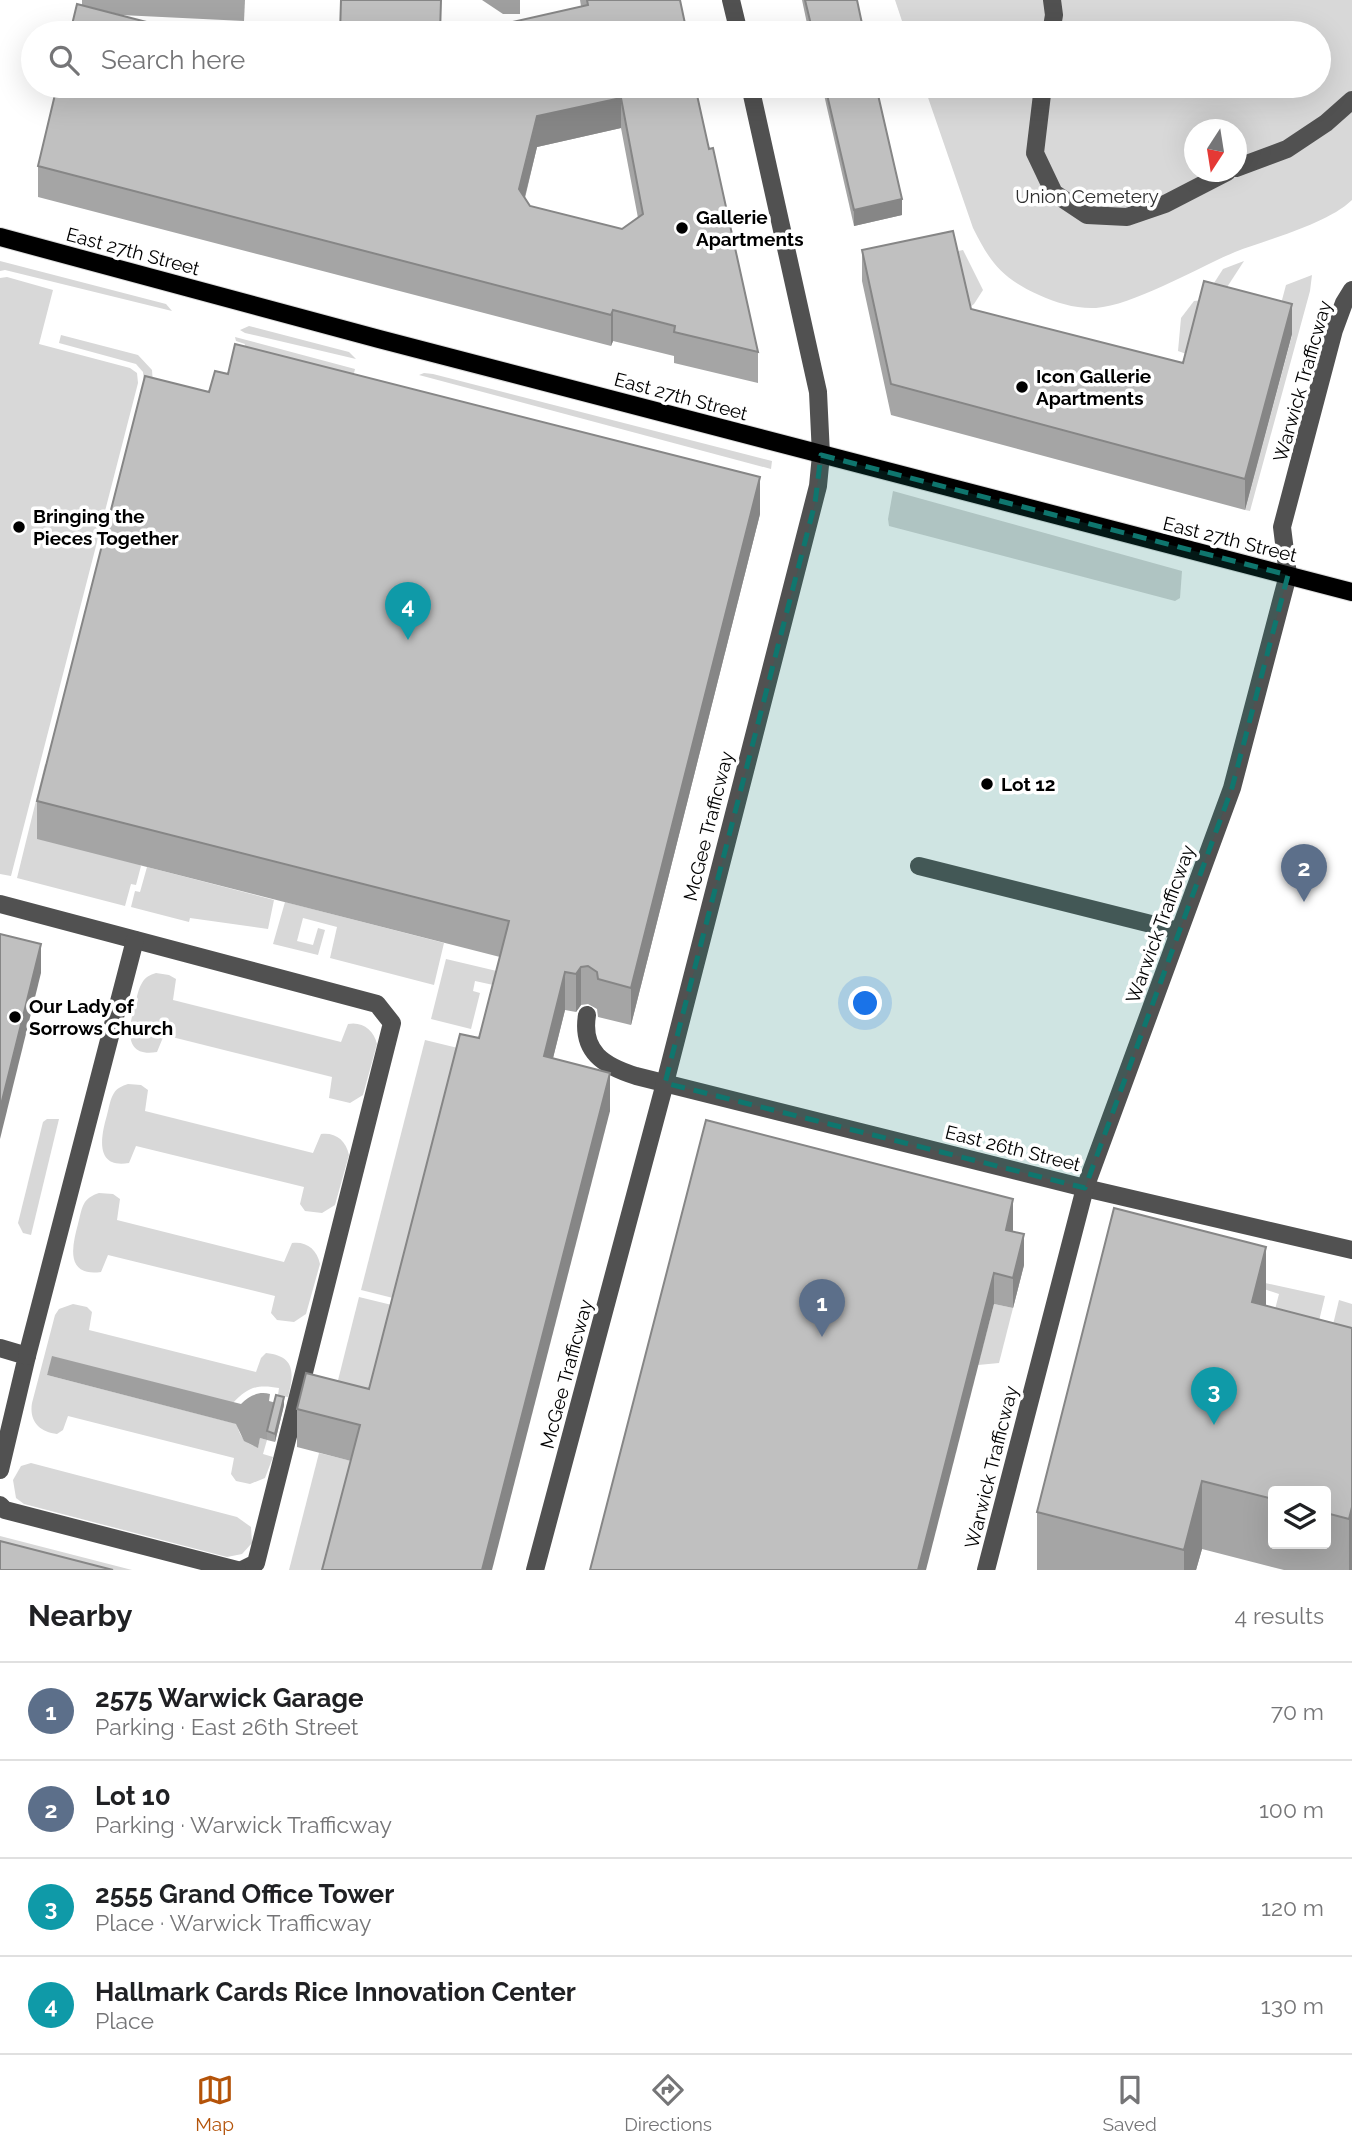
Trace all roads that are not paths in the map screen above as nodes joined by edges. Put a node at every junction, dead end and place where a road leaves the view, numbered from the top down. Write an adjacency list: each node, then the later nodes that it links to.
1 (731, 0): 3 (street)
2 (1052, 0): 4 (street)
3 (736, 21)
4 (1053, 21)
5 (753, 98): 12 (street, McGee Trafficway)
6 (1042, 98): 9 (street)
7 (1352, 100): 8 (street)
8 (1247, 164)
9 (1208, 182)
10 (0, 237): 12 (main road, East 27th Street)
11 (1352, 290): 13 (street, Warwick Trafficway)
12 (821, 455): 13 (main road, East 27th Street); 20 (street, McGee Trafficway)
13 (1288, 575): 14 (main road, East 27th Street); 17 (street, Warwick Trafficway)
14 (1352, 592)
15 (919, 866): 17 (street)
16 (0, 904): 18 (street)
17 (1180, 931): 21 (street, Warwick Trafficway)
18 (135, 940): 24 (street); 28 (street)
19 (587, 1015): 20 (street, East 26th Street)
20 (665, 1083): 21 (street, East 26th Street); 29 (street, McGee Trafficway)
21 (1085, 1188): 22 (street, East 26th Street); 30 (street, Warwick Trafficway)
22 (1352, 1250)
23 (0, 1348): 24 (street)
24 (27, 1356): 25 (street)
25 (0, 1470)
26 (0, 1505): 27 (street)
27 (237, 1570)
28 (242, 1570)
29 (535, 1570)
30 (986, 1570)

